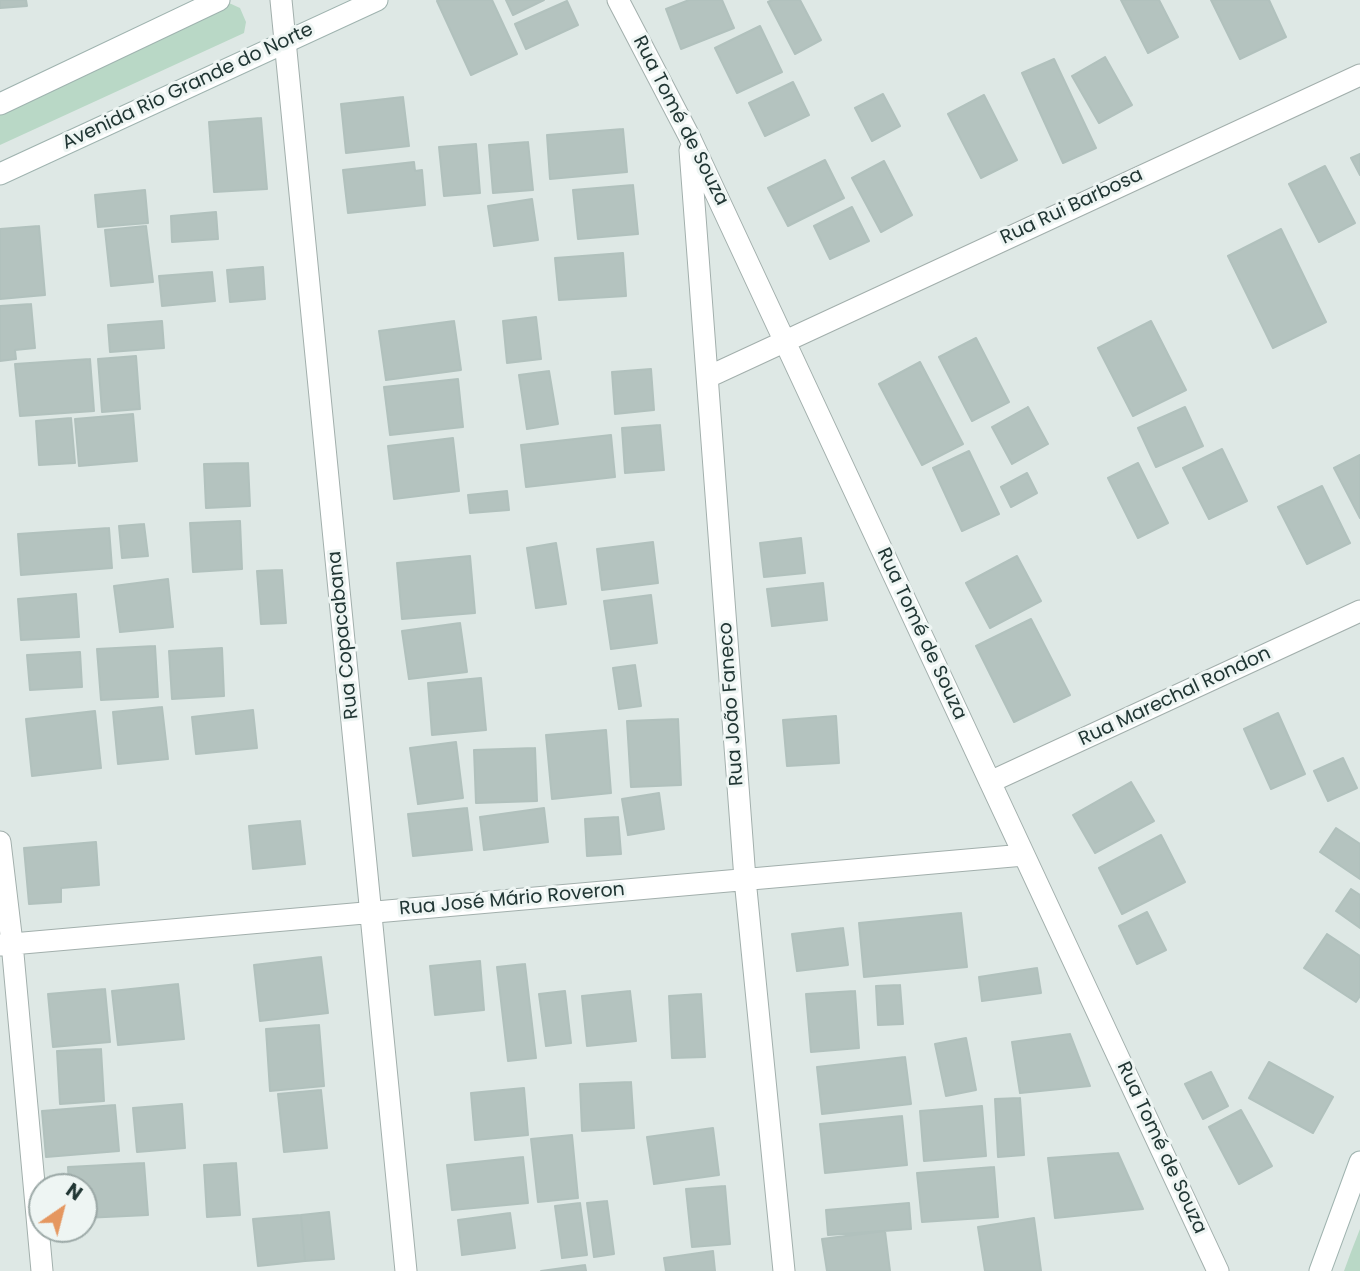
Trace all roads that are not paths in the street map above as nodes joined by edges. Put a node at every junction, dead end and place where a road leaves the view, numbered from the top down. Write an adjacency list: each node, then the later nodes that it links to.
1 (219, 0): 7 (street)
2 (281, 0): 5 (street, Rua Copacabana)
3 (377, 0): 5 (street, Avenida Rio Grande do Norte)
4 (618, 0): 8 (street, Rua Tomé de Souza)
5 (284, 43): 9 (street, Avenida Rio Grande do Norte); 17 (street, Rua Copacabana)
6 (1360, 75): 10 (street, Rua Rui Barbosa)
7 (0, 104)
8 (689, 136): 10 (street, Rua Tomé de Souza); 11 (street, Rua João Faneco)
9 (0, 174)
10 (785, 340): 11 (street, Rua Rui Barbosa); 13 (street, Rua Tomé de Souza)
11 (708, 377): 16 (street, Rua João Faneco)
12 (1360, 611): 13 (street, Rua Marechal Rondon)
13 (990, 782): 15 (street, Rua Tomé de Souza)
14 (0, 842): 18 (street)
15 (1024, 855): 16 (street, Rua José Mário Roveron); 23 (street, Rua Tomé de Souza)
16 (745, 879): 17 (street, Rua José Mário Roveron); 22 (street, Rua João Faneco)
17 (372, 912): 18 (street, Rua José Mário Roveron); 21 (street, Rua Copacabana)
18 (6, 944): 20 (street)
19 (1360, 1162): 24 (street)
20 (42, 1271)
21 (406, 1271)
22 (784, 1271)
23 (1218, 1271)
24 (1320, 1271)

